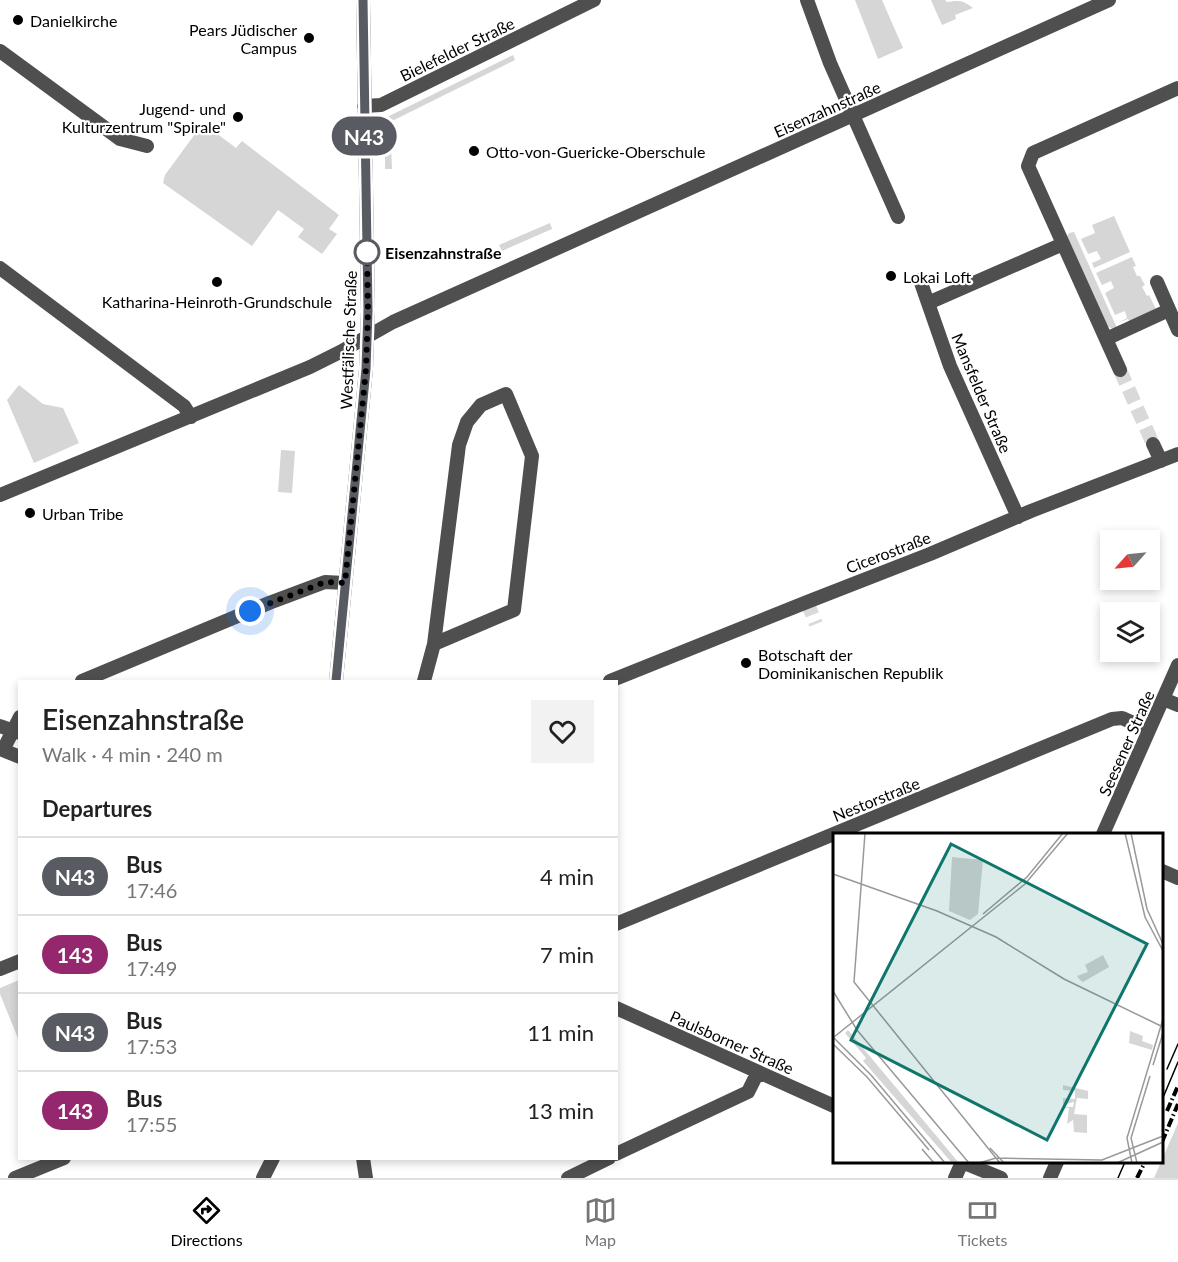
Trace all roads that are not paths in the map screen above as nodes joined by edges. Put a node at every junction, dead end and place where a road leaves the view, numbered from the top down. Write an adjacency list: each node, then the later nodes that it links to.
1 (363, 0): 7 (street, Westfälische Straße)
2 (594, 0): 7 (street, Bielefelder Straße)
3 (807, 0): 8 (street)
4 (1109, 0): 8 (street, Eisenzahnstraße)
5 (0, 51): 9 (street)
6 (1178, 88): 11 (street)
7 (364, 106): 18 (street, Westfälische Straße)
8 (853, 116): 10 (street); 18 (street, Eisenzahnstraße)
9 (147, 146)
10 (898, 217)
11 (1063, 244): 15 (street); 19 (street)
12 (0, 268): 21 (street)
13 (920, 280): 15 (street, Mansfelder Straße)
14 (1157, 282): 16 (street)
15 (928, 303): 26 (street, Mansfelder Straße)
16 (1170, 310): 17 (street); 19 (street)
17 (1178, 330)
18 (368, 336): 21 (street, Eisenzahnstraße); 27 (street, Westfälische Straße)
19 (1106, 339): 20 (street)
20 (1120, 370)
21 (191, 417): 25 (street, Eisenzahnstraße)
22 (1153, 444): 24 (street)
23 (1178, 454): 24 (street, Cicerostraße)
24 (1161, 461): 26 (street, Cicerostraße)
25 (0, 495)
26 (1018, 517): 33 (street, Cicerostraße)
27 (345, 583): 30 (street); 31 (street, Westfälische Straße)
28 (434, 644): 28 (street); 32 (street)
29 (1178, 665): 34 (street, Seesener Straße)
30 (84, 680)
31 (336, 680)
32 (424, 680)
33 (612, 680)
34 (1163, 699): 35 (street); 37 (street, Seesener Straße)
35 (1178, 705)
36 (11, 730): 38 (street)
37 (1149, 730): 40 (street, Nestorstraße); 41 (street, Seesener Straße)
38 (1, 749): 39 (street)
39 (18, 756)
40 (836, 833)
41 (1103, 833)
42 (833, 834): 45 (street, Nestorstraße)
43 (1163, 872): 44 (street)
44 (1178, 878)
45 (618, 923)
46 (18, 962): 47 (street)
47 (0, 969)
48 (618, 1009): 49 (street, Paulsborner Straße)
49 (758, 1072): 50 (street, Paulsborner Straße); 51 (street)
50 (833, 1106)
51 (618, 1153)
52 (59, 1160): 59 (street)
53 (272, 1160): 60 (street)
54 (363, 1160): 61 (street)
55 (605, 1160): 62 (street)
56 (962, 1163): 63 (street)
57 (964, 1163): 64 (street)
58 (1056, 1163): 65 (street)
59 (15, 1178)
60 (264, 1178)
61 (366, 1178)
62 (568, 1178)
63 (955, 1178)
64 (1002, 1178)
65 (1050, 1178)

